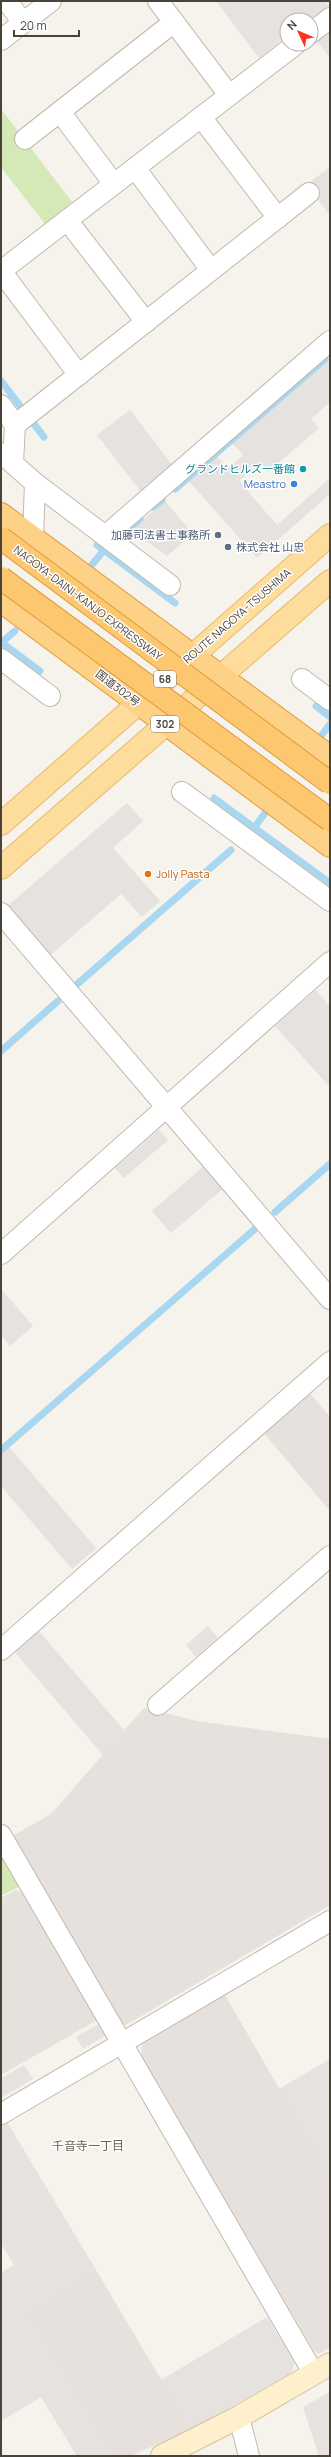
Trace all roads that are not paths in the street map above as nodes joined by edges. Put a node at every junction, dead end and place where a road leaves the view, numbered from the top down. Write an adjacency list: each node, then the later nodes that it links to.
1 (7, 1): 6 (street)
2 (52, 1): 6 (street)
3 (158, 1): 5 (street)
4 (330, 18): 7 (street)
5 (174, 22): 10 (street); 11 (street)
6 (23, 23): 8 (street)
7 (319, 27)
8 (1, 40)
9 (285, 52): 10 (street)
10 (229, 95): 12 (street)
11 (60, 112): 13 (street); 15 (street)
12 (201, 117): 14 (street); 17 (street)
13 (26, 139)
14 (135, 168): 15 (street); 19 (street)
15 (114, 184): 18 (street)
16 (309, 193): 17 (street)
17 (278, 218): 19 (street)
18 (67, 220): 20 (street); 21 (street)
19 (212, 270): 21 (street)
20 (1, 271): 23 (street)
21 (146, 322): 23 (street)
22 (330, 341): 30 (street)
23 (79, 375): 25 (street)
24 (1, 405): 25 (street)
25 (24, 418): 26 (street)
26 (7, 458): 27 (street)
27 (35, 483): 30 (street); 32 (street)
28 (1, 514): 32 (highway)
29 (330, 535): 37 (main road, ROUTE NAGOYA-TSUSHIMA / 68)
30 (106, 536): 35 (street)
31 (1, 538): 46 (highway, NAGOYA-DAINI-KANJO EXPRESSWAY, bridge)
32 (33, 538): 37 (highway)
33 (1, 578): 48 (highway, bridge)
34 (330, 582): 39 (main road)
35 (170, 585)
36 (1, 601): 43 (highway, 国道302号 / 302)
37 (193, 655): 39 (highway); 43 (main road, ROUTE NAGOYA-TSUSHIMA / 68)
38 (1, 659): 41 (street)
39 (222, 677): 44 (main road); 45 (highway)
40 (302, 679): 42 (street)
41 (50, 696)
42 (330, 700)
43 (138, 703): 44 (highway, 国道302号 / 302); 49 (main road, ROUTE NAGOYA-TSUSHIMA / 68)
44 (166, 725): 50 (highway, 国道302号 / 302); 51 (main road)
45 (330, 757)
46 (330, 783)
47 (182, 792): 52 (street)
48 (330, 820)
49 (1, 824)
50 (330, 846)
51 (1, 868)
52 (330, 901)
53 (1, 913): 55 (street)
54 (330, 962): 55 (street)
55 (166, 1109): 56 (street); 57 (street)
56 (1, 1254)
57 (330, 1299)
58 (330, 1362): 60 (street)
59 (330, 1556): 61 (street)
60 (1, 1650)
61 (158, 1705)
62 (1, 1835): 64 (street)
63 (330, 1921): 64 (street)
64 (122, 2043): 65 (street); 66 (street)
65 (1, 2114)
66 (322, 2369): 67 (main road)
67 (239, 2417): 68 (main road); 69 (street)
68 (162, 2456)
69 (249, 2456)

